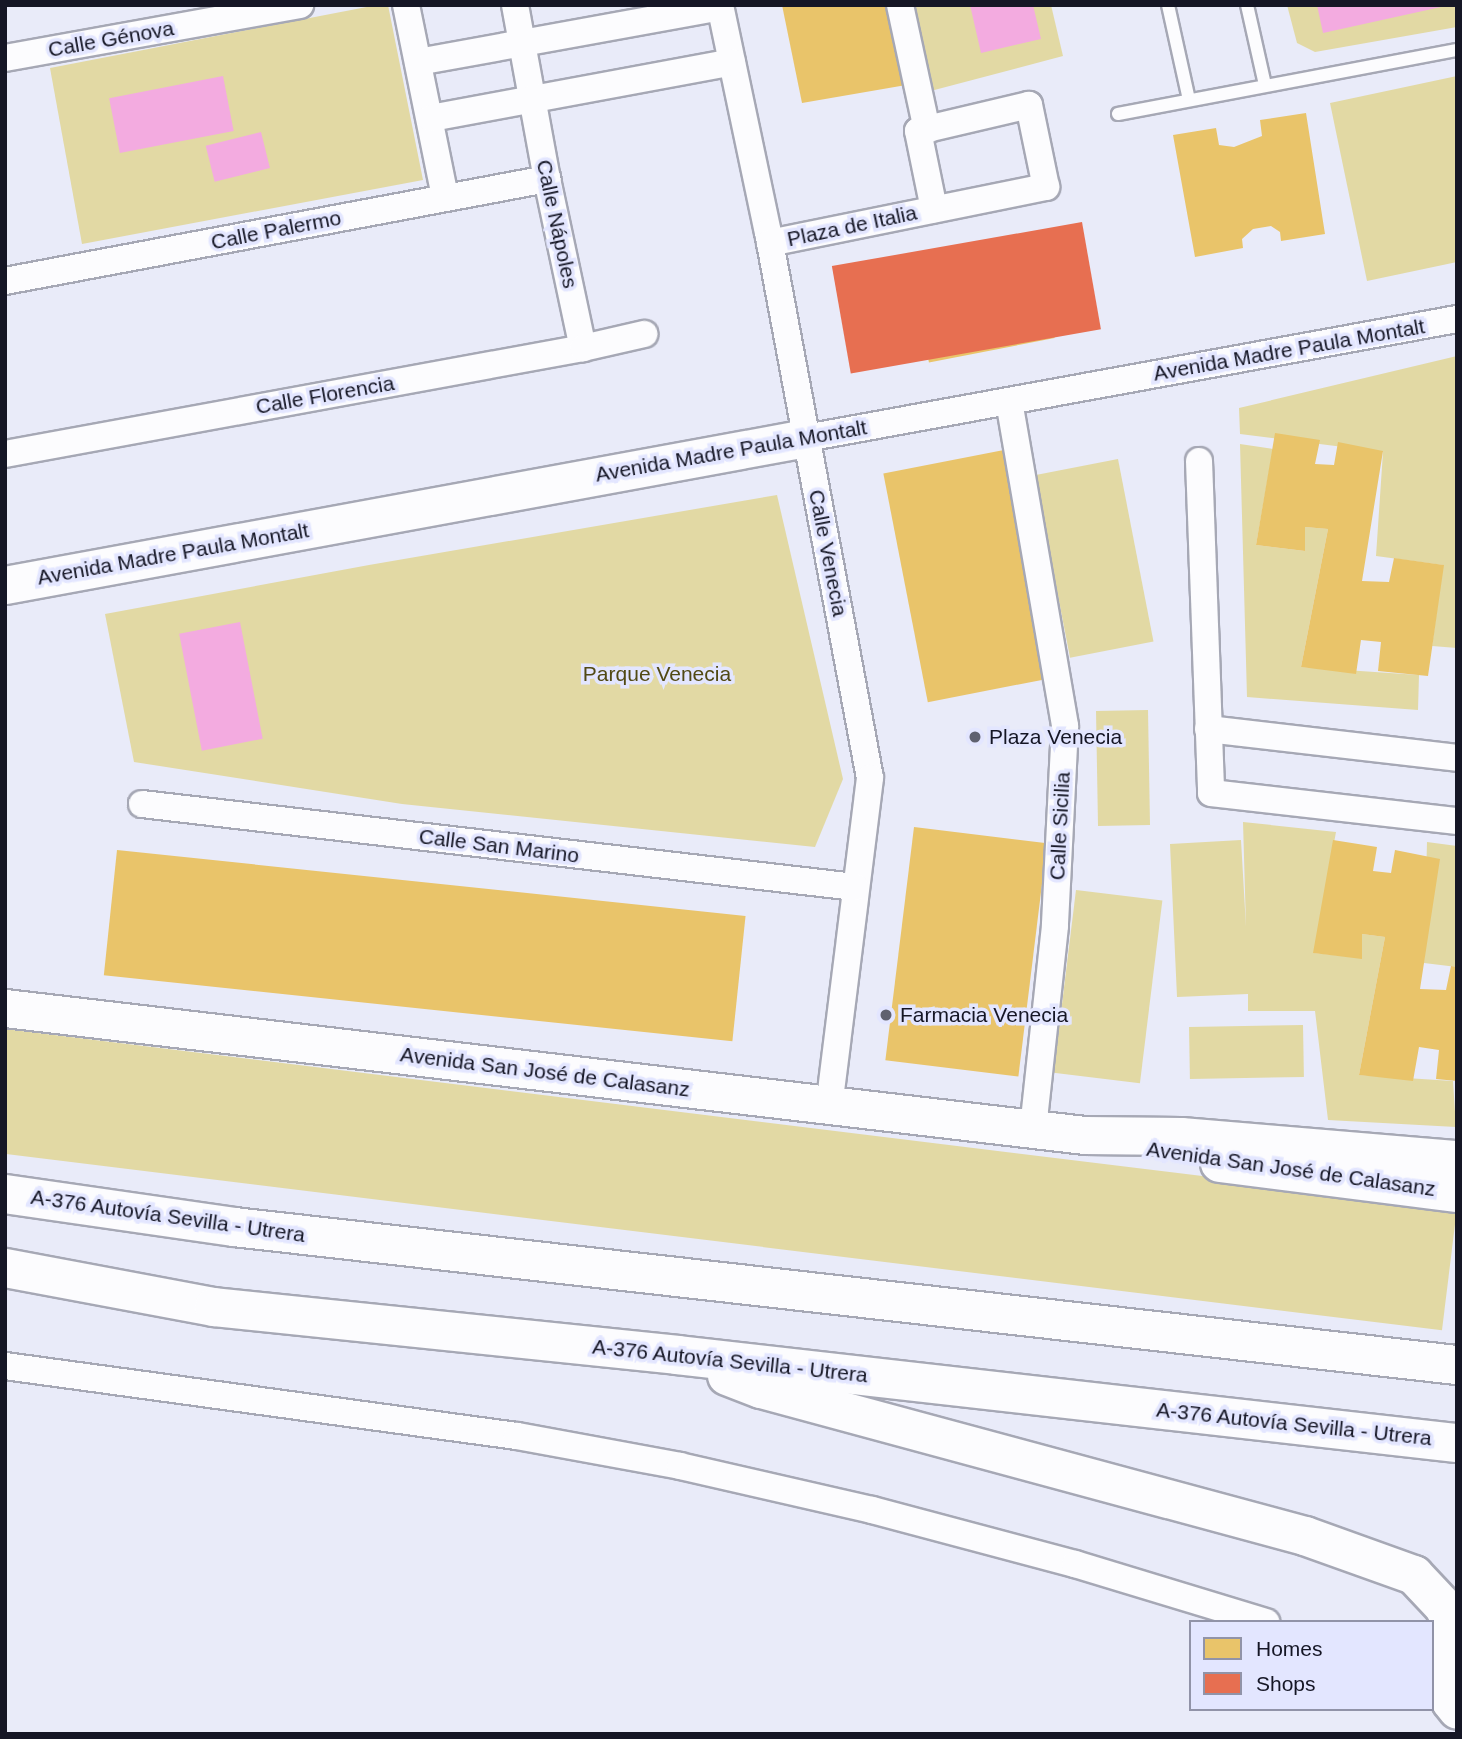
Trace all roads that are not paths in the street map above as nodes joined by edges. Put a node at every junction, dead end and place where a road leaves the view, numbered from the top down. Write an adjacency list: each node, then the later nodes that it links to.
1 (300, 5): 10 (street, Calle Génova)
2 (406, 5): 11 (street)
3 (515, 5): 8 (street, Calle Nápoles)
4 (900, 5): 18 (street)
5 (1168, 5): 15 (lane)
6 (1247, 5): 13 (lane)
7 (720, 6): 8 (street); 12 (street, Calle Venecia)
8 (523, 44): 11 (street); 14 (street, Calle Nápoles)
9 (1457, 50): 13 (lane)
10 (5, 58)
11 (418, 62): 17 (street)
12 (732, 62): 14 (street); 22 (street, Calle Venecia)
13 (1265, 85): 15 (lane)
14 (531, 100): 17 (street); 19 (street, Calle Nápoles)
15 (1189, 100): 16 (lane)
16 (1118, 114)
17 (431, 118): 20 (street)
18 (926, 130): 21 (street, Plaza de Italia); 21 (street, Plaza de Italia)
19 (547, 179): 20 (street, Calle Palermo); 26 (street, Calle Nápoles)
20 (445, 197): 23 (street, Calle Palermo)
21 (934, 209): 22 (street, Plaza de Italia)
22 (770, 243): 28 (street, Calle Venecia)
23 (5, 281)
24 (1457, 319): 27 (street, Avenida Madre Paula Montalt)
25 (644, 334): 26 (street, Calle Florencia)
26 (583, 348): 29 (street, Calle Florencia)
27 (1009, 401): 28 (street, Avenida Madre Paula Montalt); 39 (street, Calle Sicilia)
28 (806, 438): 31 (street, Avenida Madre Paula Montalt); 36 (street, Calle Venecia)
29 (5, 454)
30 (1199, 461): 32 (street)
31 (5, 585)
32 (1208, 729): 33 (street); 35 (street)
33 (1457, 758)
34 (142, 804): 36 (street, Calle San Marino)
35 (1457, 821)
36 (855, 887): 38 (street, Calle Venecia)
37 (5, 1008): 38 (street, Avenida San José de Calasanz)
38 (829, 1105): 39 (street, Avenida San José de Calasanz)
39 (1033, 1129): 40 (street, Avenida San José de Calasanz)
40 (1084, 1135): 41 (street, Avenida San José de Calasanz); 43 (street, Avenida San José de Calasanz)
41 (1453, 1161)
42 (5, 1172): 45 (highway)
43 (1457, 1193)
44 (5, 1194): 45 (highway, A-376 Autovía Sevilla - Utrera)
45 (234, 1227): 48 (highway, A-376 Autovía Sevilla - Utrera)
46 (5, 1268): 47 (highway, A-376 Autovía Sevilla - Utrera)
47 (677, 1355): 50 (highway, A-376 Autovía Sevilla - Utrera); 52 (highway)
48 (1457, 1365)
49 (5, 1366): 51 (street)
50 (1457, 1443)
51 (1259, 1620)
52 (1447, 1634): 53 (street)
53 (1446, 1701)

